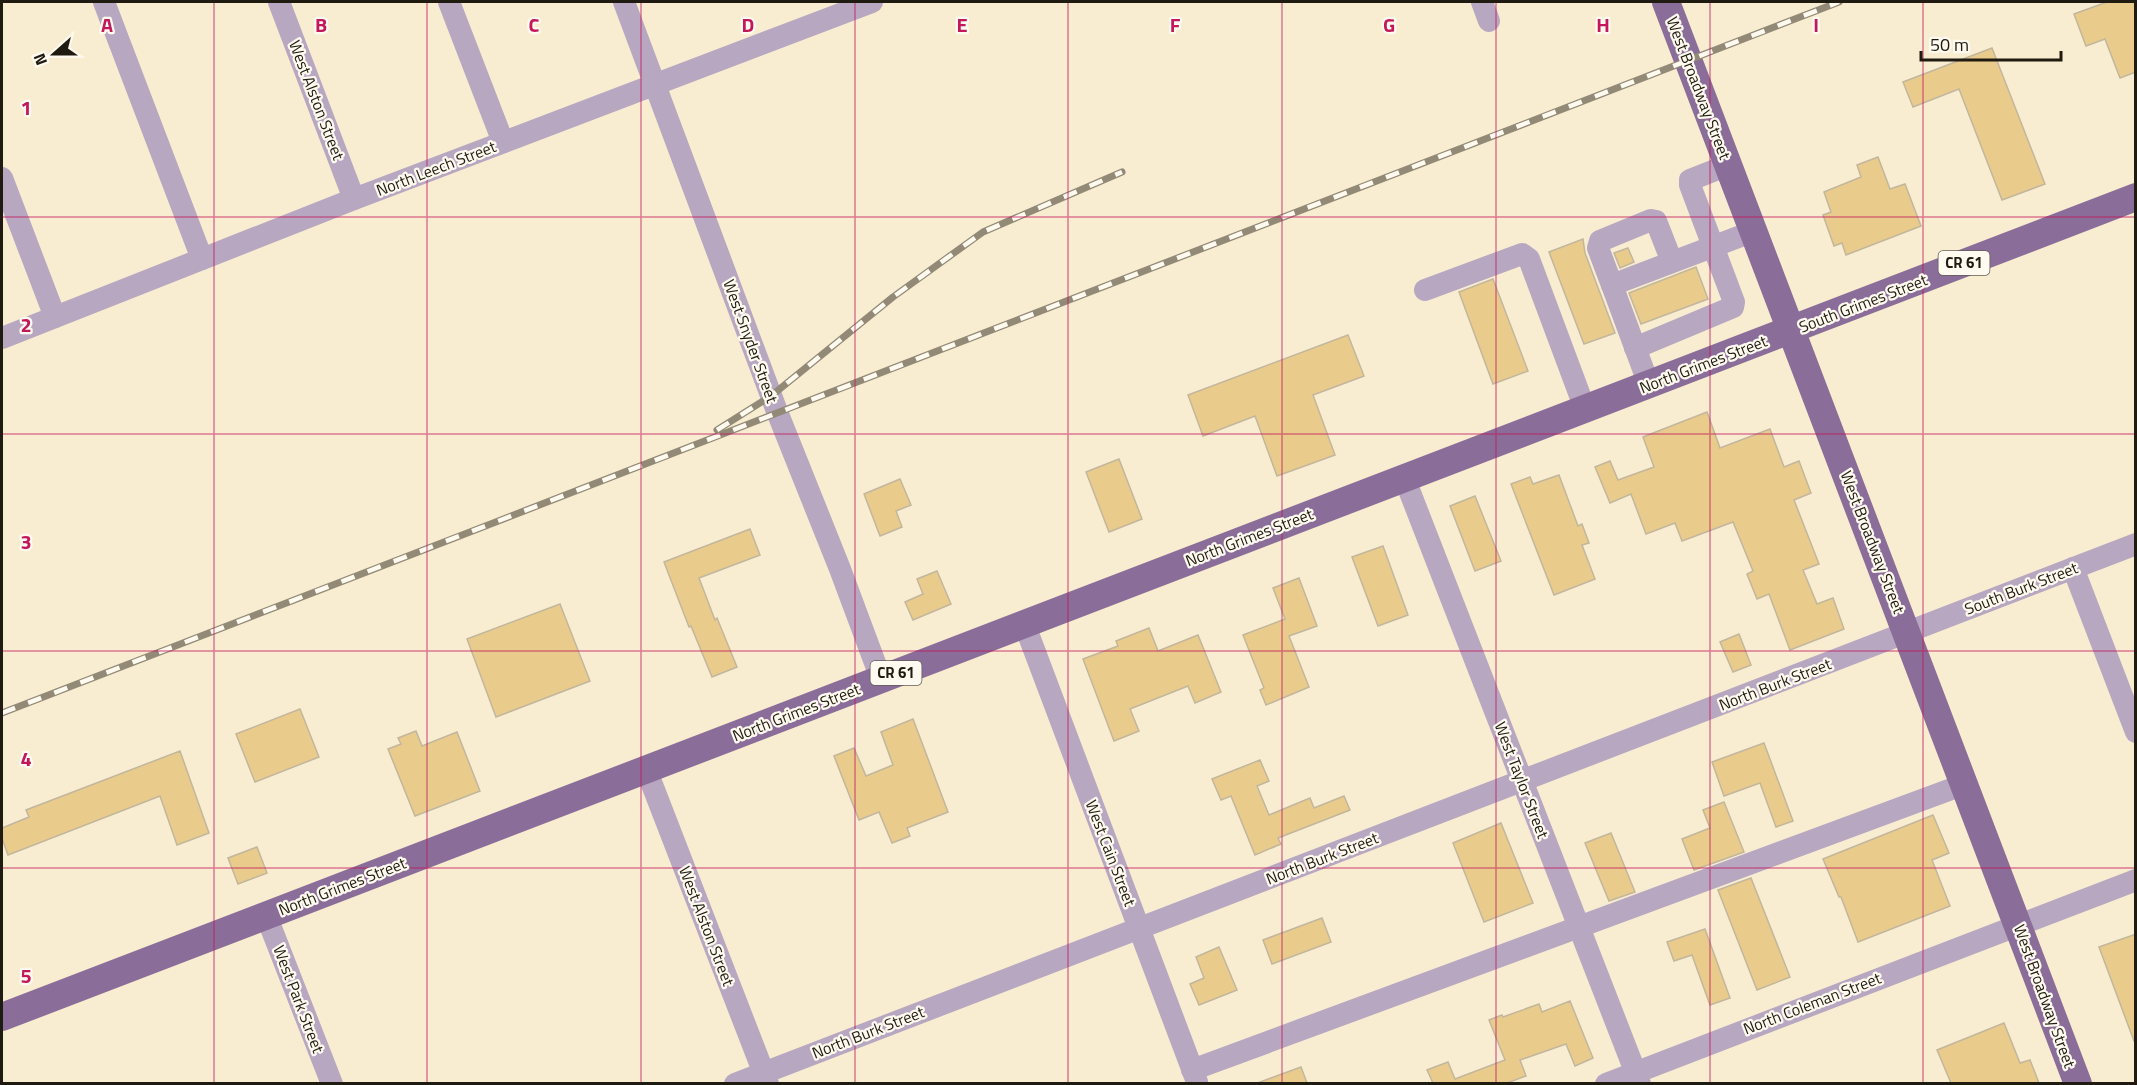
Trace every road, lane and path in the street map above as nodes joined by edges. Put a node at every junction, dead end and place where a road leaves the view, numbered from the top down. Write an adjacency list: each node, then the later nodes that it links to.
1 (104, 2): 15 (street)
2 (279, 2): 12 (street, West Alston Street)
3 (449, 2): 8 (street)
4 (624, 2): 7 (street, West Snyder Street)
5 (872, 2): 7 (street, North Leech Street)
6 (1666, 2): 9 (main road, West Broadway Street)
7 (655, 84): 8 (street, North Leech Street); 30 (street, West Snyder Street)
8 (503, 142): 12 (street, North Leech Street)
9 (1728, 165): 13 (main road, West Broadway Street); 14 (street)
10 (2, 178): 19 (street)
11 (2136, 197): 20 (main road, South Grimes Street / CR 61)
12 (354, 199): 15 (street, North Leech Street)
13 (1754, 231): 14 (street); 20 (main road, West Broadway Street)
14 (1714, 246): 16 (street); 22 (street)
15 (202, 259): 19 (street, North Leech Street)
16 (1672, 262): 17 (street); 17 (street)
17 (1612, 285): 22 (street)
18 (1425, 290): 24 (street)
19 (55, 317): 21 (street, North Leech Street)
20 (1792, 330): 23 (main road, North Grimes Street / CR 61); 29 (main road, West Broadway Street)
21 (2, 338)
22 (1635, 348): 23 (street)
23 (1649, 384): 24 (main road, North Grimes Street / CR 61)
24 (1585, 409): 25 (main road, North Grimes Street / CR 61)
25 (1404, 477): 28 (main road, North Grimes Street / CR 61); 33 (street, West Taylor Street)
26 (2136, 544): 27 (street, South Burk Street)
27 (2073, 568): 29 (street, South Burk Street); 31 (street)
28 (1024, 623): 30 (main road, North Grimes Street / CR 61); 39 (street, West Cain Street)
29 (1907, 632): 33 (street, North Burk Street); 34 (main road, West Broadway Street)
30 (881, 679): 32 (main road, North Grimes Street / CR 61)
31 (2134, 721)
32 (646, 769): 36 (main road, North Grimes Street / CR 61); 42 (street, West Alston Street)
33 (1522, 781): 38 (street, West Taylor Street); 39 (street, North Burk Street)
34 (1965, 784): 37 (main road, West Broadway Street); 38 (street)
35 (2136, 880): 37 (street, North Coleman Street)
36 (266, 915): 40 (main road, North Grimes Street / CR 61); 44 (street, West Park Street)
37 (2019, 925): 43 (street, North Coleman Street); 47 (main road, West Broadway Street)
38 (1579, 927): 41 (street); 43 (street, West Taylor Street)
39 (1139, 928): 41 (street, West Cain Street); 42 (street, North Burk Street)
40 (2, 1017)
41 (1195, 1077)
42 (766, 1078): 45 (street, North Burk Street)
43 (1638, 1078): 46 (street, North Coleman Street)
44 (323, 1081)
45 (735, 1083)
46 (1606, 1083)
47 (2078, 1083)

